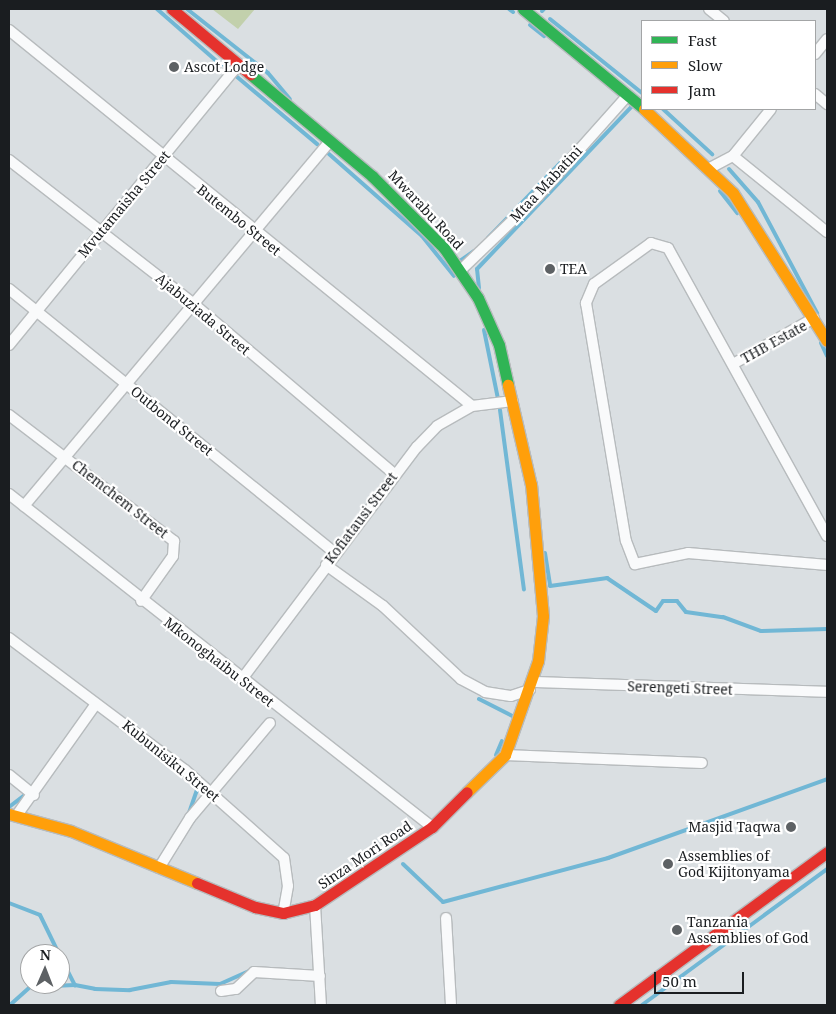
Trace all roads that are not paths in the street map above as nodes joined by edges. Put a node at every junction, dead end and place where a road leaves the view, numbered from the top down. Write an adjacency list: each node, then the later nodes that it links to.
1 (172, 9): 9 (street, Mwarabu Road)
2 (523, 9): 4 (street)
3 (709, 9): 5 (street)
4 (536, 13): 11 (street)
5 (723, 20)
6 (9, 30): 18 (street, Butembo Street)
7 (827, 39): 8 (street)
8 (816, 53)
9 (239, 64): 16 (street, Mwarabu Road); 18 (street, Mvutamaisha Street)
10 (816, 95): 12 (street)
11 (628, 96): 13 (street); 24 (street, Mtaa Mabatini)
12 (827, 104)
13 (641, 106)
14 (645, 110): 20 (street)
15 (770, 110): 17 (street)
16 (329, 143): 23 (street); 24 (street, Mwarabu Road)
17 (733, 156): 20 (street); 22 (street)
18 (162, 158): 21 (street, Mvutamaisha Street); 23 (street, Butembo Street)
19 (9, 160): 21 (street, Ajabuziada Street)
20 (710, 168): 28 (street)
21 (101, 232): 26 (street, Ajabuziada Street); 27 (street, Mvutamaisha Street)
22 (827, 232)
23 (257, 233): 26 (street); 34 (street, Butembo Street)
24 (461, 270): 33 (street, Mwarabu Road)
25 (9, 289): 27 (street, Outbond Street)
26 (195, 305): 32 (street); 37 (street, Ajabuziada Street)
27 (37, 310): 30 (street, Mvutamaisha Street); 32 (street, Outbond Street)
28 (814, 318): 29 (street); 31 (street, THB Estate)
29 (827, 341)
30 (9, 344)
31 (733, 364): 40 (street); 43 (street)
32 (125, 382): 36 (street); 41 (street, Outbond Street)
33 (513, 401): 34 (street, Kofiatausi Street); 47 (street, Mwarabu Road)
34 (472, 406): 37 (street, Kofiatausi Street)
35 (9, 415): 36 (street, Chemchem Street)
36 (63, 455): 39 (street); 44 (street, Chemchem Street)
37 (394, 474): 41 (street, Kofiatausi Street)
38 (9, 494): 39 (street, Mkonoghaibu Street)
39 (24, 506): 44 (street, Mkonoghaibu Street)
40 (827, 536)
41 (335, 553): 42 (street, Kofiatausi Street)
42 (326, 565): 46 (street, Kofiatausi Street); 47 (street, Serengeti Street)
43 (827, 565)
44 (140, 601): 46 (street, Mkonoghaibu Street)
45 (9, 638): 49 (street, Kubunisiku Street)
46 (242, 679): 57 (street, Mkonoghaibu Street)
47 (531, 686): 48 (street, Serengeti Street); 51 (street, Sinza Mori Road)
48 (827, 692)
49 (96, 704): 54 (street, Kubunisiku Street); 55 (street)
50 (270, 723): 54 (street)
51 (505, 755): 52 (street); 57 (street, Sinza Mori Road)
52 (702, 763)
53 (9, 775): 55 (street)
54 (210, 792): 59 (street); 61 (street, Kubunisiku Street)
55 (34, 795): 56 (street)
56 (13, 815): 59 (street, Sinza Mori Road)
57 (432, 827): 60 (street, Sinza Mori Road)
58 (827, 852): 67 (street)
59 (159, 868): 61 (street, Sinza Mori Road)
60 (316, 906): 61 (street, Sinza Mori Road); 63 (street)
61 (283, 913)
62 (446, 918): 66 (street)
63 (320, 976): 64 (street); 65 (street)
64 (220, 991)
65 (321, 1005)
66 (452, 1005)
67 (619, 1005)

